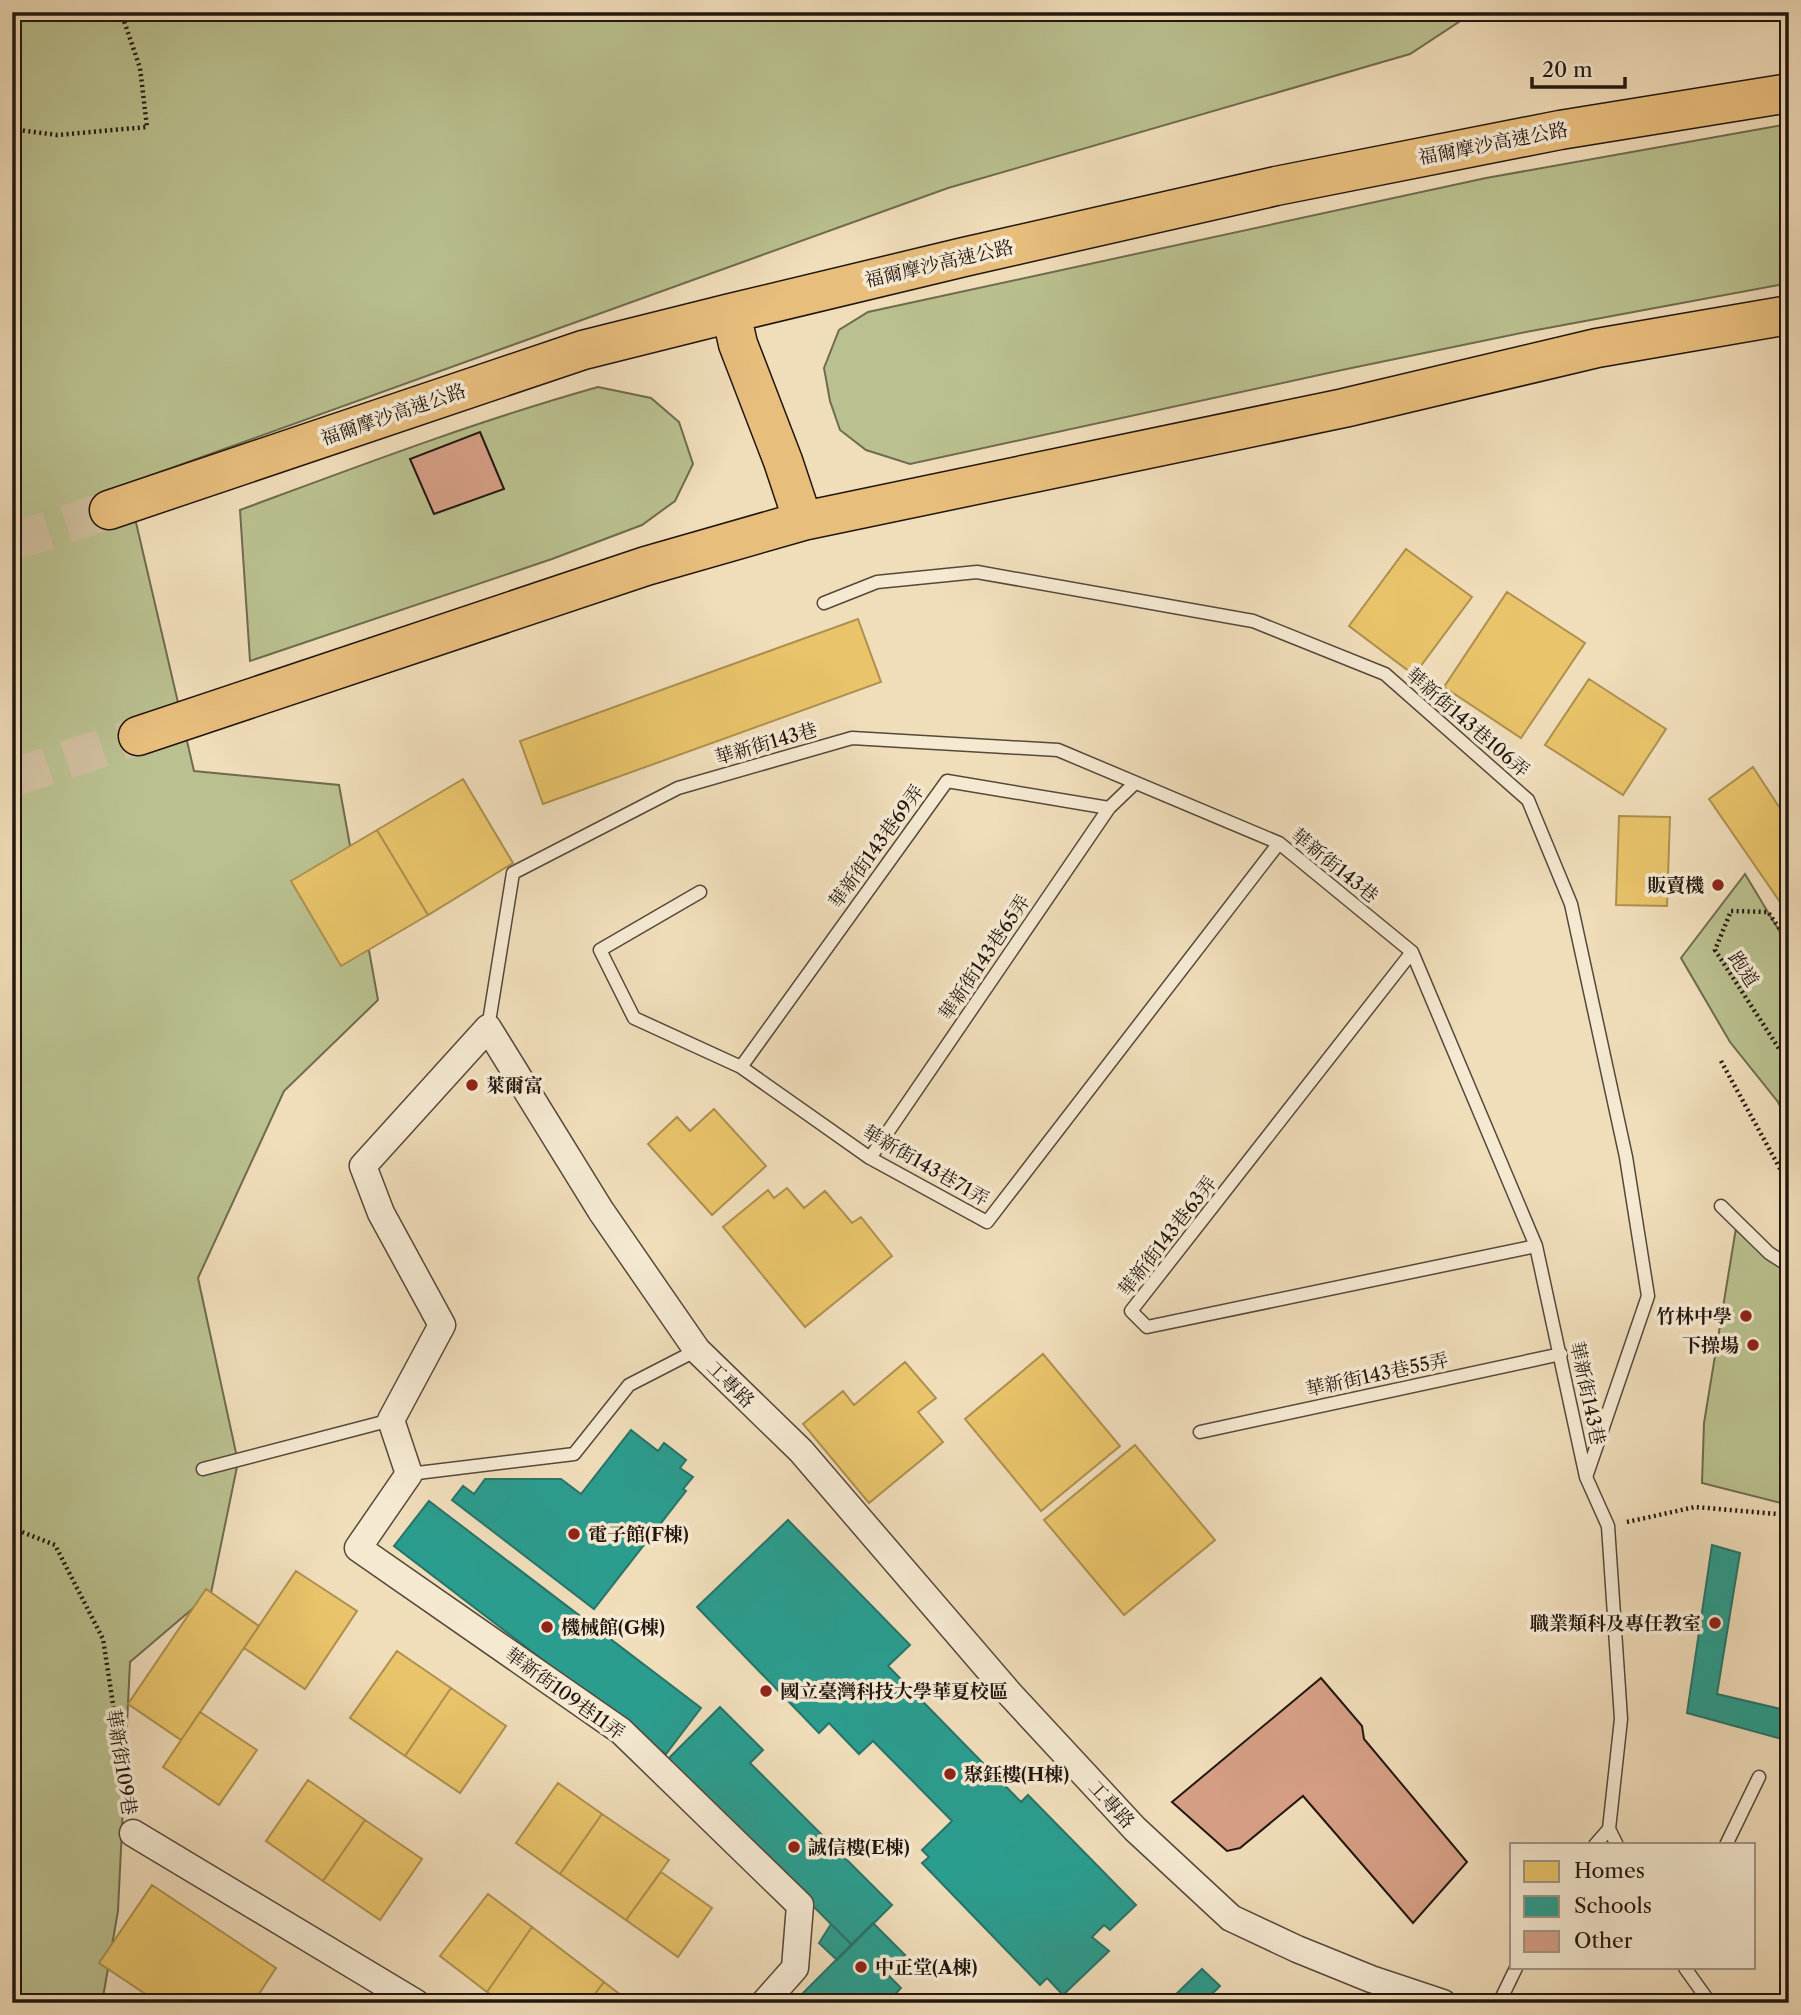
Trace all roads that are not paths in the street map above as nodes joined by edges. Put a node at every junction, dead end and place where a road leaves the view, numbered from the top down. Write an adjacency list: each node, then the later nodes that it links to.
1 (1789, 93): 2 (highway, 福爾摩沙高速公路)
2 (732, 313): 4 (highway, 福爾摩沙高速公路); 5 (highway)
3 (1789, 315): 5 (highway)
4 (109, 510)
5 (803, 521): 7 (highway)
6 (824, 603): 25 (lane, 華新街143巷106弄)
7 (138, 736)
8 (1135, 783): 9 (lane, 華新街143巷65弄); 10 (lane, 華新街143巷); 13 (lane, 華新街143巷)
9 (1109, 808): 14 (lane, 華新街143巷69弄); 15 (lane, 華新街143巷65弄)
10 (1279, 842): 12 (lane, 華新街143巷); 15 (lane, 華新街143巷71弄)
11 (700, 892): 14 (lane, 華新街143巷71弄)
12 (1412, 952): 17 (lane, 華新街143巷); 17 (lane, 華新街143巷63弄)
13 (488, 1028): 19 (street, 工專路); 21 (street)
14 (741, 1068): 15 (lane, 華新街143巷71弄)
15 (870, 1158)
16 (1721, 1206): 18 (lane)
17 (1536, 1247): 20 (lane, 華新街143巷)
18 (1789, 1266)
19 (697, 1350): 24 (lane); 36 (street, 工專路)
20 (1561, 1354): 22 (lane, 華新街143巷55弄); 25 (lane, 華新街143巷)
21 (391, 1420): 23 (lane); 24 (street)
22 (1200, 1432)
23 (203, 1469)
24 (409, 1474): 35 (street, 華新街109巷11弄)
25 (1586, 1477): 27 (lane, 華新街143巷)
26 (1759, 1777): 31 (lane)
27 (1609, 1829): 29 (lane); 30 (lane)
28 (133, 1833): 34 (street, 華新街109巷)
29 (1597, 1843)
30 (1617, 1843)
31 (1727, 1843)
32 (1516, 1969): 37 (lane)
33 (1686, 1969): 38 (lane)
34 (416, 2003)
35 (764, 2003)
36 (1443, 2003)
37 (1499, 2003)
38 (1710, 2003)

